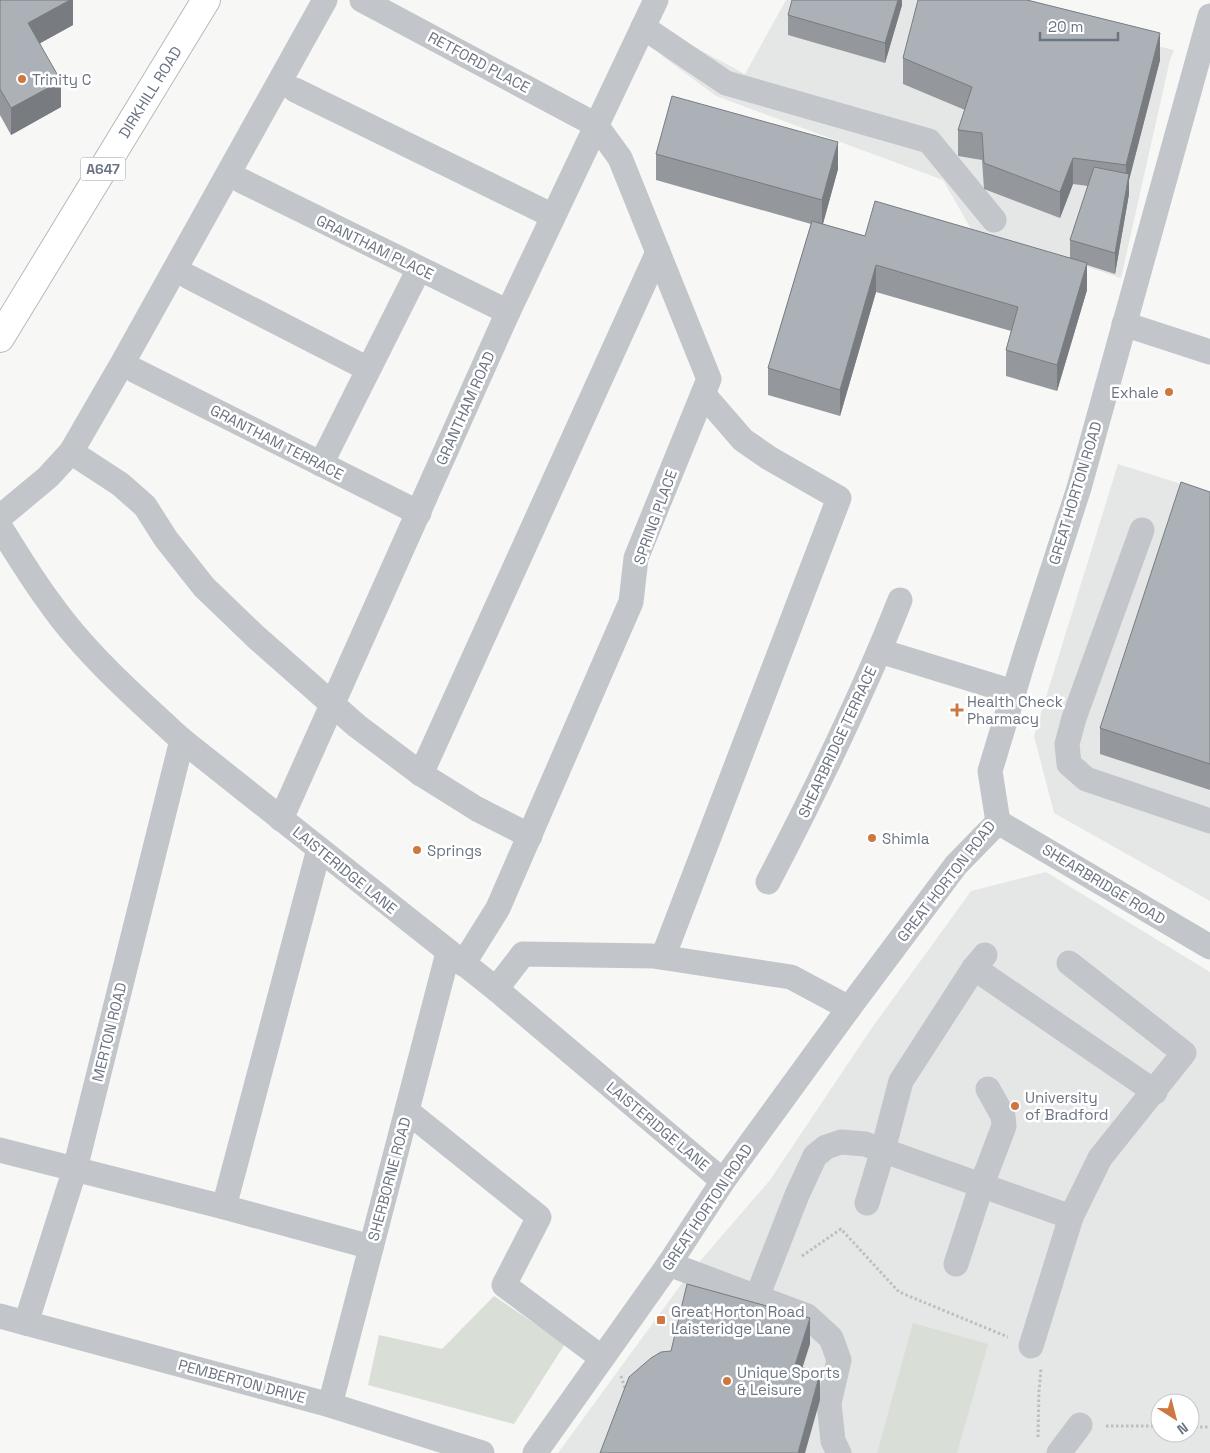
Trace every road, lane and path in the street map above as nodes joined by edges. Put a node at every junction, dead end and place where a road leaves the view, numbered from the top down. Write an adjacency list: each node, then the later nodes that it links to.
1 (206, 0): 17 (main road, DIRKHILL ROAD / A647)
2 (325, 0): 22 (street)
3 (362, 0): 8 (street, RETFORD PLACE)
4 (656, 0): 6 (street, GRANTHAM ROAD)
5 (1210, 16): 16 (street, GREAT HORTON ROAD)
6 (644, 27): 8 (street, GRANTHAM ROAD); 11 (street)
7 (295, 90): 10 (street)
8 (596, 125): 10 (street, GRANTHAM ROAD); 12 (street, SPRING PLACE)
9 (242, 181): 13 (street, GRANTHAM PLACE)
10 (553, 216): 15 (street, GRANTHAM ROAD)
11 (994, 220)
12 (658, 252): 21 (street, SPRING PLACE); 33 (street)
13 (419, 268): 15 (street, GRANTHAM PLACE); 19 (street)
14 (189, 277): 19 (street)
15 (508, 312): 24 (street, GRANTHAM ROAD)
16 (1124, 324): 18 (street); 30 (street, GREAT HORTON ROAD)
17 (0, 338)
18 (1210, 352)
19 (368, 369): 23 (street)
20 (136, 371): 23 (street, GRANTHAM TERRACE)
21 (704, 394): 37 (street, SPRING PLACE); 41 (street)
22 (71, 452): 25 (street); 31 (street)
23 (321, 464): 24 (street, GRANTHAM TERRACE)
24 (419, 513): 31 (street, GRANTHAM ROAD)
25 (0, 517)
26 (0, 527): 32 (street, LAISTERIDGE LANE)
27 (1142, 530): 35 (street)
28 (900, 600): 29 (street, SHEARBRIDGE TERRACE)
29 (880, 651): 30 (street); 39 (street, SHEARBRIDGE TERRACE)
30 (1013, 692): 36 (street, GREAT HORTON ROAD)
31 (333, 705): 33 (street); 34 (street, GRANTHAM ROAD)
32 (182, 740): 34 (street, LAISTERIDGE LANE); 51 (street, MERTON ROAD)
33 (421, 774): 37 (street)
34 (281, 819): 38 (street, LAISTERIDGE LANE)
35 (1210, 821)
36 (998, 822): 40 (street, SHEARBRIDGE ROAD); 45 (street, GREAT HORTON ROAD)
37 (530, 836): 42 (street, SPRING PLACE)
38 (318, 849): 42 (street, LAISTERIDGE LANE); 55 (street)
39 (768, 882)
40 (1210, 947)
41 (663, 957): 44 (street); 45 (street)
42 (456, 958): 44 (street, LAISTERIDGE LANE); 48 (street, SHERBORNE ROAD)
43 (1069, 963): 47 (street)
44 (496, 989): 52 (street, LAISTERIDGE LANE)
45 (848, 1008): 52 (street, GREAT HORTON ROAD)
46 (988, 1088): 53 (street)
47 (1155, 1092): 50 (street); 56 (street)
48 (407, 1111): 57 (street, SHERBORNE ROAD); 65 (street)
49 (0, 1150): 51 (street)
50 (884, 1150): 53 (street); 54 (street); 61 (street)
51 (75, 1170): 55 (street); 63 (street, MERTON ROAD)
52 (723, 1180): 59 (street, GREAT HORTON ROAD)
53 (982, 1184): 56 (street); 60 (street)
54 (867, 1203)
55 (224, 1207): 57 (street)
56 (1071, 1217): 64 (street)
57 (371, 1248): 66 (street, SHERBORNE ROAD)
58 (800, 1257): 64 (path)
59 (669, 1264): 61 (street); 65 (street, GREAT HORTON ROAD)
60 (956, 1264)
61 (756, 1297): 72 (street)
62 (0, 1316): 63 (street, PEMBERTON DRIVE)
63 (26, 1322): 66 (street, PEMBERTON DRIVE)
64 (1030, 1346): 69 (path)
65 (602, 1358): 71 (street, GREAT HORTON ROAD)
66 (330, 1405): 70 (street, PEMBERTON DRIVE)
67 (1080, 1425): 68 (path); 69 (street)
68 (1150, 1426)
69 (1048, 1449)
70 (480, 1452)
71 (535, 1453)
72 (838, 1453)

